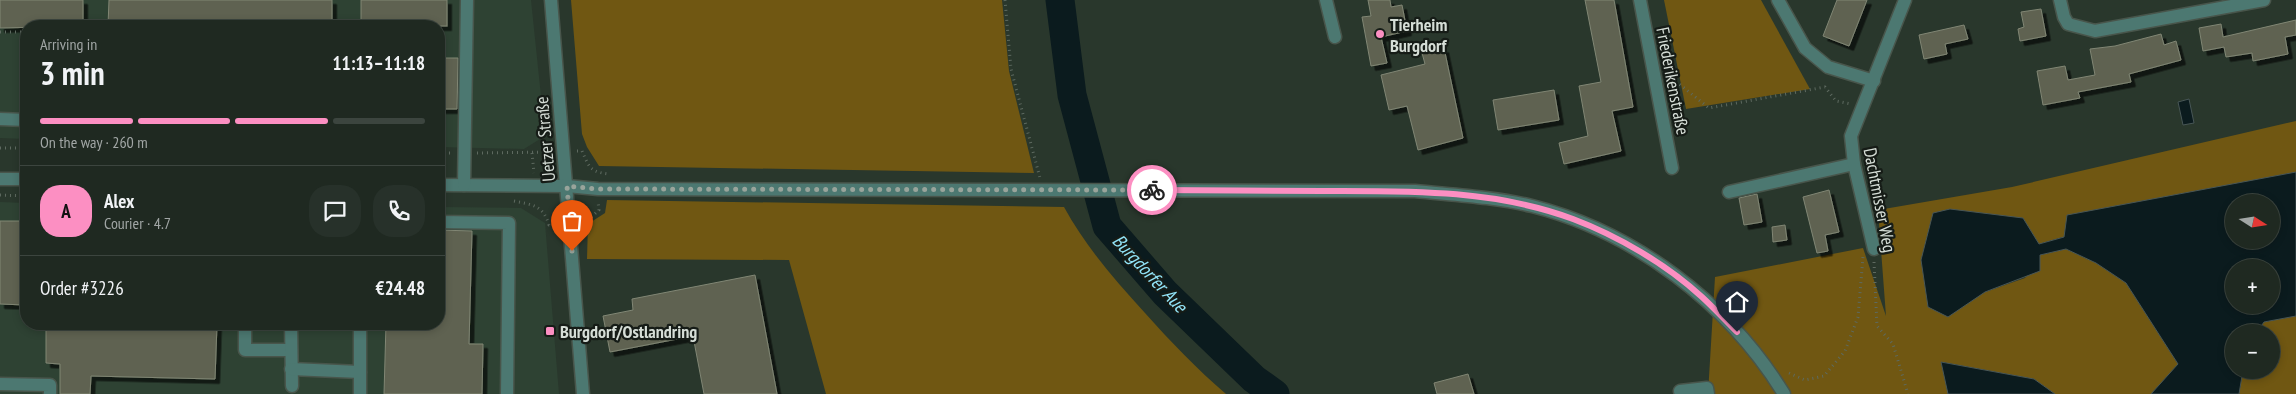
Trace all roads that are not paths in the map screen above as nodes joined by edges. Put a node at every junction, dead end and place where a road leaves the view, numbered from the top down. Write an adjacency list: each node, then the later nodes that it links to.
1 (467, 0): 17 (street)
2 (550, 0): 19 (street, Uetzer Straße)
3 (1326, 0): 9 (street)
4 (1640, 0): 14 (street, Friederikenstraße)
5 (1778, 0): 10 (street)
6 (1905, 0): 10 (street, Dachtmisser Weg)
7 (2060, 0): 8 (street)
8 (2264, 0)
9 (1335, 37)
10 (1874, 81): 13 (street, Dachtmisser Weg)
11 (0, 119): 12 (street)
12 (20, 120)
13 (1854, 164): 20 (street); 22 (street, Dachtmisser Weg)
14 (1672, 168)
15 (0, 178): 16 (street)
16 (20, 179)
17 (464, 185): 18 (street); 19 (street)
18 (445, 186)
19 (567, 186): 34 (street, Uetzer Straße); 37 (street)
20 (1729, 192)
21 (445, 222): 33 (street)
22 (1874, 249)
23 (246, 330): 26 (street)
24 (291, 330): 26 (street)
25 (360, 330): 28 (street)
26 (291, 350): 27 (street)
27 (291, 369): 28 (street); 30 (street)
28 (360, 372): 32 (street)
29 (0, 384): 31 (street)
30 (292, 386)
31 (50, 394)
32 (360, 394)
33 (508, 394)
34 (584, 394)
35 (1681, 394): 36 (street)
36 (1708, 394)
37 (1784, 394)

